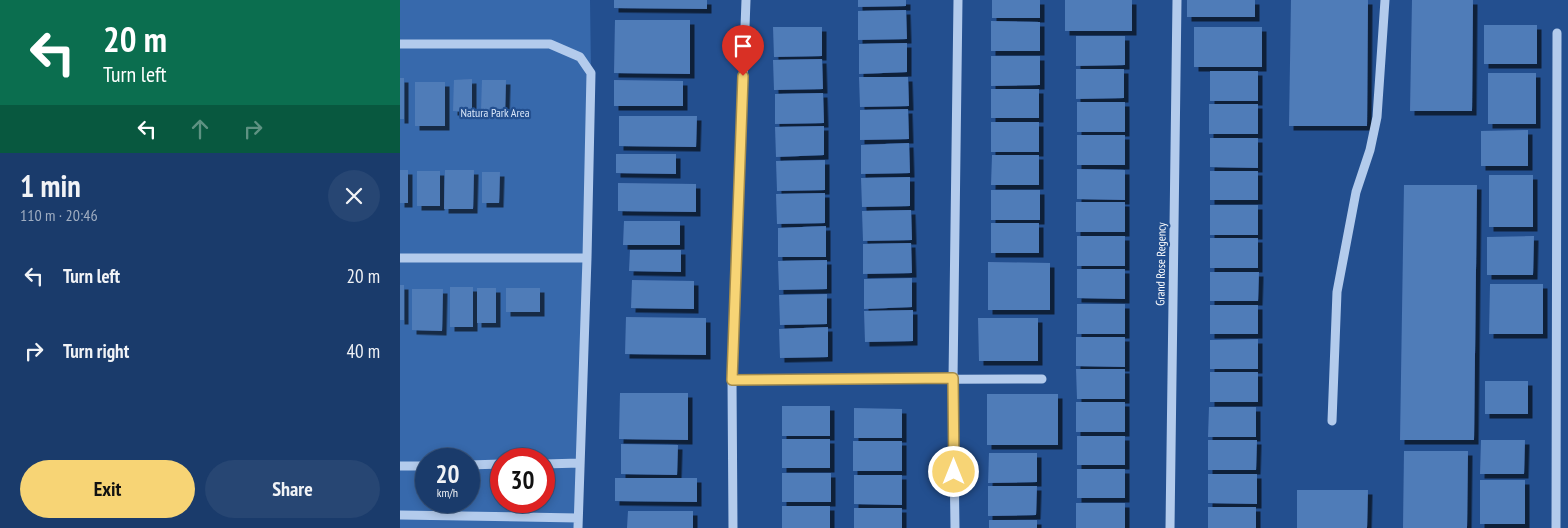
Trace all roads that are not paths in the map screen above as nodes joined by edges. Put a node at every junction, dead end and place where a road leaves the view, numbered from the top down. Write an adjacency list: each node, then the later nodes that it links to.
1 (746, 0): 11 (street)
2 (958, 0): 9 (street)
3 (1177, 0): 21 (street, Grand Rose Regency)
4 (1385, 0): 12 (street)
5 (1557, 33): 22 (street)
6 (400, 44): 8 (street)
7 (400, 258): 8 (street)
8 (587, 258): 13 (street)
9 (953, 378): 10 (street); 11 (street); 20 (street)
10 (1042, 379)
11 (732, 380): 19 (street)
12 (1332, 421)
13 (580, 463): 14 (street); 18 (street)
14 (555, 464)
15 (400, 466): 16 (street)
16 (415, 466)
17 (400, 515): 18 (street)
18 (578, 523)
19 (733, 528)
20 (955, 528)
21 (1170, 528)
22 (1556, 528)

